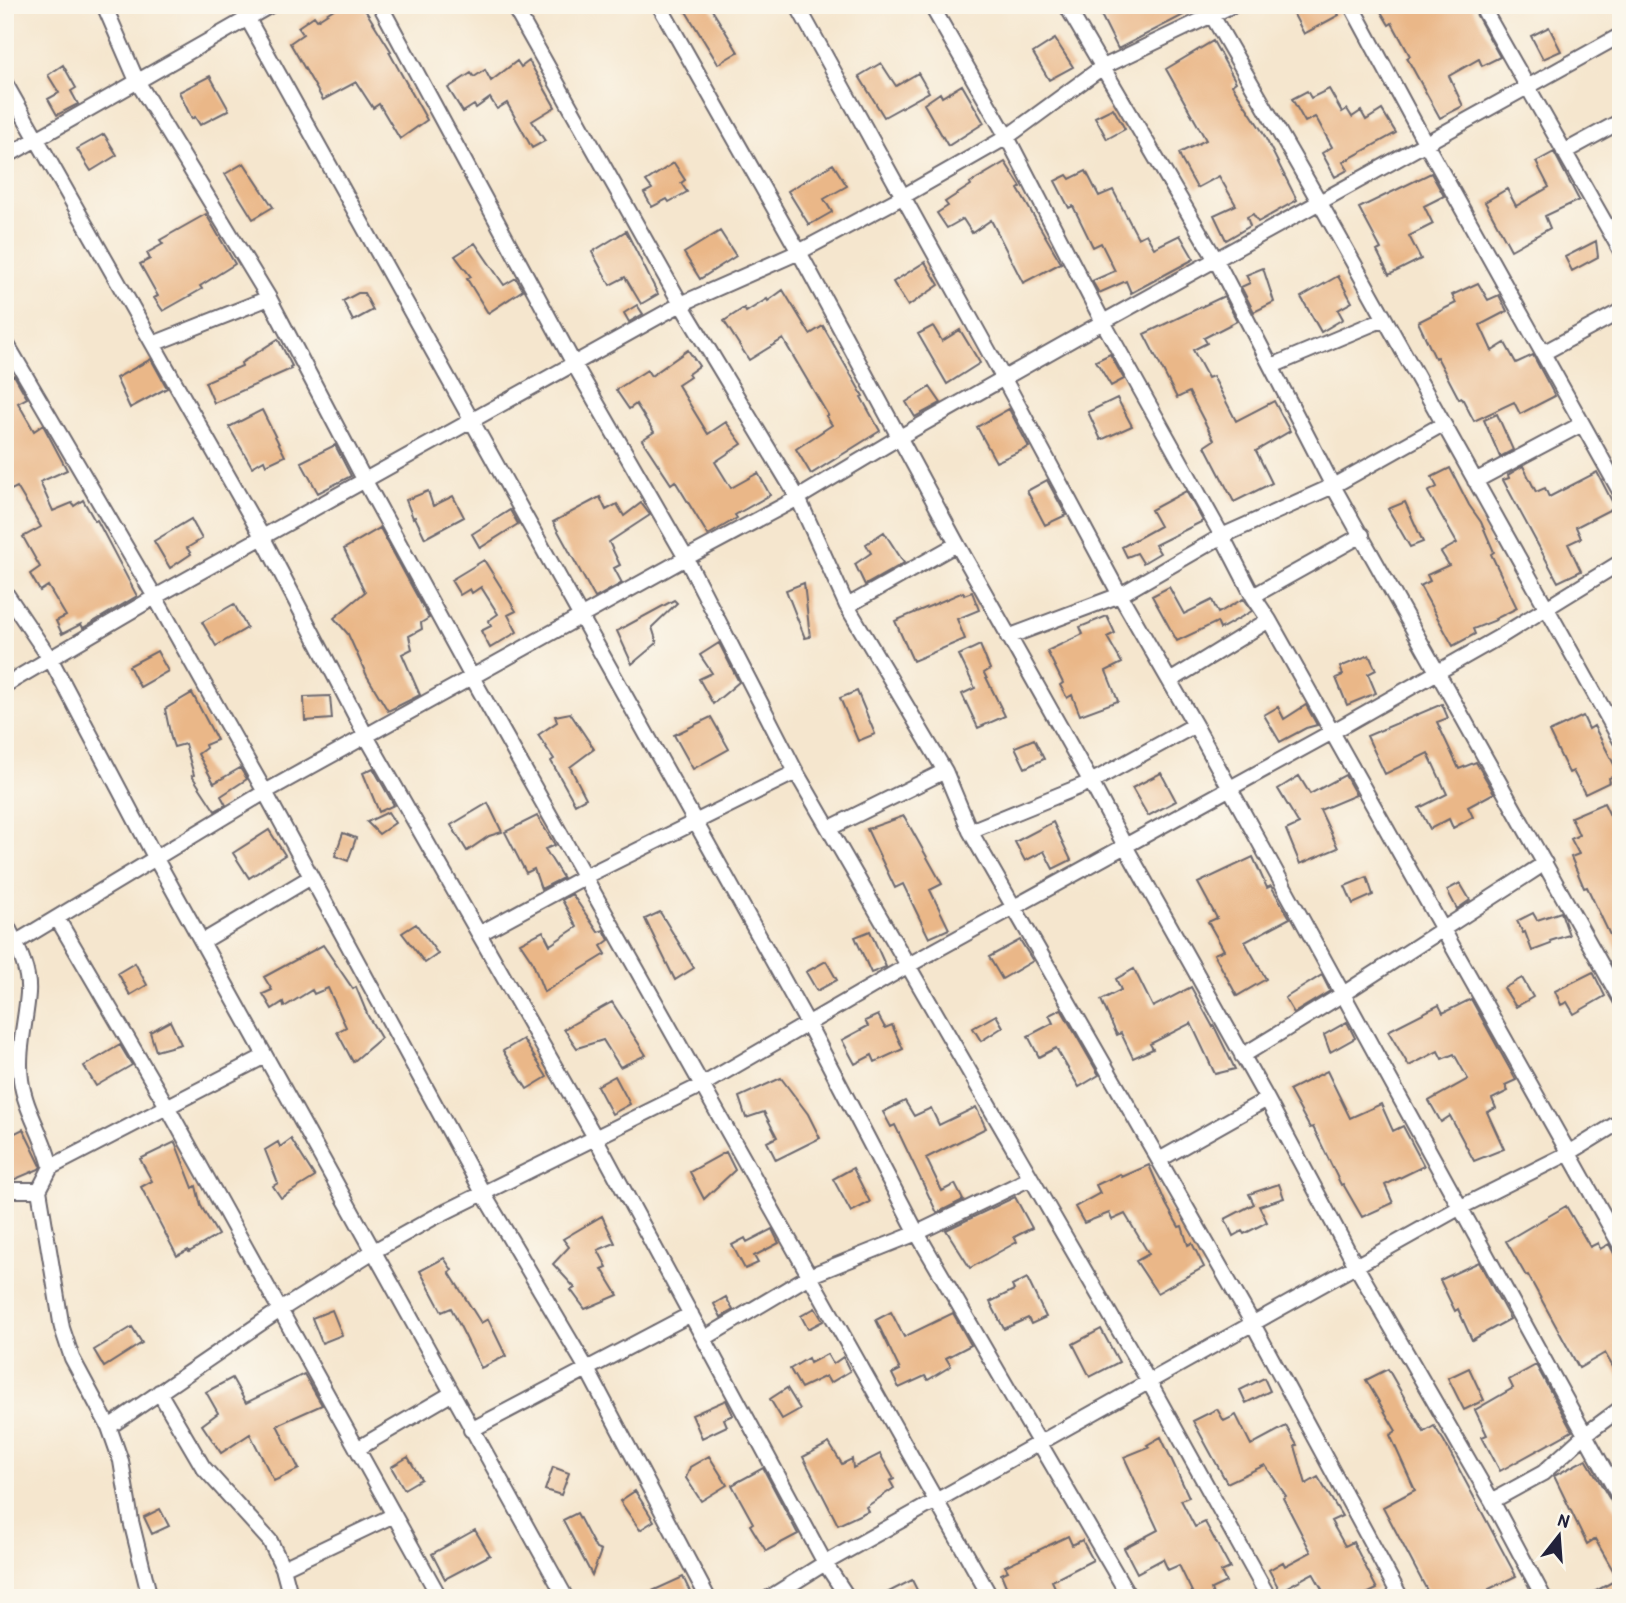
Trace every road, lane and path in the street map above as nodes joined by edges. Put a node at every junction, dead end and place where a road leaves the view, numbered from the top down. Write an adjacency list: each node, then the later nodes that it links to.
1 (104, 5): 16 (street)
2 (271, 5): 13 (street)
3 (380, 5): 38 (street)
4 (513, 5): 31 (street)
5 (659, 5): 28 (street)
6 (797, 5): 25 (street)
7 (931, 5): 20 (street)
8 (1066, 5): 15 (street)
9 (1233, 5): 12 (street)
10 (1351, 5): 22 (street)
11 (1481, 5): 18 (street)
12 (1209, 11): 15 (street); 26 (street)
13 (244, 12): 16 (street); 41 (street)
14 (1621, 35): 18 (street)
15 (1101, 68): 20 (street); 29 (street)
16 (137, 81): 21 (street); 30 (street)
17 (5, 83): 21 (street)
18 (1527, 87): 22 (street); 23 (street)
19 (1621, 121): 23 (street)
20 (1007, 137): 25 (street); 34 (street)
21 (37, 139): 24 (street); 36 (street)
22 (1426, 144): 26 (street); 37 (street)
23 (1564, 152): 27 (street)
24 (5, 157)
25 (902, 197): 28 (street); 40 (street)
26 (1320, 203): 29 (street); 33 (street)
27 (1621, 251)
28 (799, 252): 31 (street); 44 (street)
29 (1216, 260): 34 (street); 39 (street)
30 (269, 298): 36 (street); 45 (street)
31 (681, 304): 38 (street); 49 (street)
32 (1621, 310): 37 (street)
33 (1384, 319): 39 (street); 42 (street)
34 (1103, 322): 40 (street); 51 (street)
35 (5, 341): 59 (street)
36 (153, 344): 52 (street)
37 (1543, 353): 43 (street)
38 (575, 364): 41 (street); 54 (street)
39 (1272, 366): 47 (street)
40 (1004, 379): 44 (street); 57 (street)
41 (472, 421): 45 (street); 62 (street)
42 (1443, 424): 46 (street); 47 (street)
43 (1582, 424): 46 (street); 48 (street)
44 (898, 438): 49 (street); 53 (street)
45 (365, 481): 52 (street); 67 (street)
46 (1475, 481): 61 (street)
47 (1333, 486): 50 (street); 51 (street)
48 (1621, 494)
49 (798, 498): 54 (street); 60 (street)
50 (1362, 535): 58 (street); 66 (street)
51 (1222, 536): 57 (street); 58 (street)
52 (263, 538): 59 (street); 73 (street)
53 (957, 544): 60 (street); 64 (street)
54 (686, 558): 62 (street); 75 (street)
55 (1621, 562): 61 (street)
56 (5, 592): 65 (street)
57 (1120, 595): 64 (street); 68 (street)
58 (1253, 596): 63 (street)
59 (155, 597): 65 (street); 78 (street)
60 (847, 606): 74 (street)
61 (1545, 607): 66 (street); 72 (street)
62 (582, 615): 67 (street); 79 (street)
63 (1269, 620): 68 (street); 71 (street)
64 (1008, 637): 76 (street)
65 (51, 660): 69 (street); 83 (street)
66 (1438, 672): 71 (street); 84 (street)
67 (472, 677): 73 (street); 86 (street)
68 (1170, 681): 70 (street)
69 (5, 685)
70 (1195, 725): 76 (street); 77 (street)
71 (1332, 732): 77 (street); 90 (street)
72 (1619, 735)
73 (366, 736): 78 (street); 91 (street)
74 (945, 771): 80 (street); 81 (street)
75 (796, 772): 79 (street); 80 (street)
76 (1091, 782): 81 (street); 82 (street)
77 (1229, 789): 82 (street); 95 (street)
78 (265, 792): 83 (street); 85 (street)
79 (694, 822): 86 (street); 97 (street)
80 (830, 828): 94 (street)
81 (970, 831): 87 (street)
82 (1125, 846): 87 (street); 99 (street)
83 (156, 859): 88 (street); 92 (street)
84 (1545, 863): 90 (street); 96 (street)
85 (311, 877): 92 (street); 111 (street)
86 (584, 877): 91 (street); 100 (street)
87 (1015, 908): 94 (street); 106 (street)
88 (57, 918): 93 (street); 102 (street)
89 (5, 921): 93 (street)
90 (1441, 929): 95 (street); 105 (street)
91 (479, 934): 104 (street)
92 (202, 942): 98 (street)
93 (15, 943): 107 (street)
94 (907, 966): 97 (street); 108 (street)
95 (1343, 994): 99 (street); 112 (street)
96 (1621, 1000)
97 (808, 1024): 100 (street); 113 (street)
98 (265, 1056): 102 (street); 115 (street)
99 (1242, 1056): 101 (street)
100 (702, 1084): 104 (street); 117 (street)
101 (1267, 1099): 106 (street); 116 (street)
102 (168, 1108): 107 (street); 118 (street)
103 (1621, 1121): 105 (street)
104 (596, 1139): 111 (street); 119 (street)
105 (1569, 1153): 112 (street); 114 (street)
106 (1159, 1160): 120 (street)
107 (51, 1167): 109 (street)
108 (1031, 1178): 113 (street); 123 (street)
109 (39, 1190): 110 (street); 127 (street)
110 (5, 1191)
111 (483, 1193): 115 (street); 122 (street)
112 (1460, 1208): 116 (street); 129 (street)
113 (917, 1233): 117 (street); 130 (street)
114 (1621, 1246)
115 (372, 1252): 118 (street); 125 (street)
116 (1356, 1266): 120 (street); 134 (street)
117 (809, 1276): 121 (street); 133 (street)
118 (280, 1310): 124 (street); 131 (street)
119 (691, 1314): 121 (street); 122 (street)
120 (1253, 1324): 123 (street); 148 (street)
121 (705, 1338): 136 (street)
122 (587, 1369): 128 (street); 142 (street)
123 (1149, 1382): 130 (street); 147 (street)
124 (159, 1392): 127 (street); 137 (street)
125 (451, 1394): 128 (street); 131 (street)
126 (1621, 1408): 129 (street)
127 (109, 1427): 139 (street)
128 (471, 1430): 141 (street)
129 (1586, 1434): 132 (street); 134 (street)
130 (1040, 1443): 133 (street); 146 (street)
131 (357, 1449): 135 (street)
132 (1621, 1500)
133 (936, 1501): 136 (street); 145 (street)
134 (1492, 1501): 149 (street)
135 (394, 1515): 137 (street); 140 (street)
136 (825, 1563): 143 (street); 144 (street)
137 (283, 1568): 138 (street)
138 (288, 1595)
139 (150, 1598)
140 (440, 1598)
141 (566, 1598)
142 (708, 1598)
143 (769, 1598)
144 (848, 1598)
145 (991, 1598)
146 (1130, 1598)
147 (1269, 1598)
148 (1401, 1598)
149 (1544, 1598)

